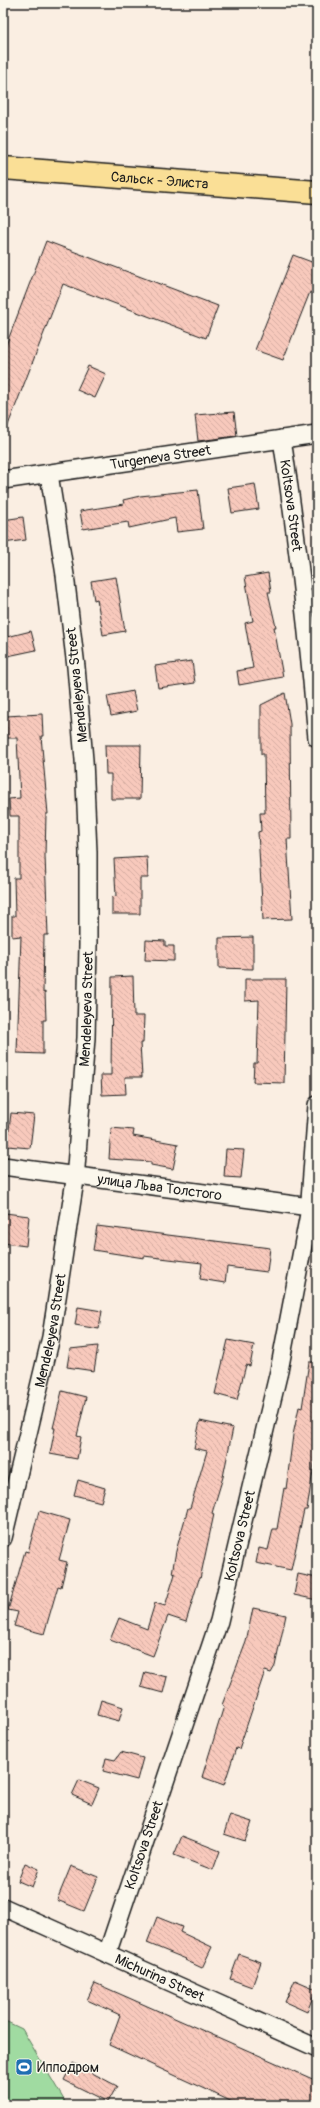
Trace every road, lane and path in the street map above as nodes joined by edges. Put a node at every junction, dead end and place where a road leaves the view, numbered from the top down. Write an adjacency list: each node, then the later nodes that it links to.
1 (3, 168): 2 (main road, Сальск - Элиста)
2 (317, 192)
3 (317, 434): 4 (street, Turgeneva Street)
4 (282, 439): 5 (street, Turgeneva Street); 7 (street, Koltsova Street)
5 (49, 474): 6 (street, Turgeneva Street); 10 (street, Mendeleyeva Street)
6 (3, 480)
7 (317, 738)
8 (317, 1105): 11 (street, Koltsova Street)
9 (3, 1166): 10 (street, улица Льва Толстого)
10 (76, 1176): 11 (street, улица Льва Толстого); 12 (street, Mendeleyeva Street)
11 (313, 1208): 14 (street, Koltsova Street)
12 (3, 1538)
13 (3, 1907): 14 (street, Michurina Street)
14 (107, 1954): 15 (street, Michurina Street)
15 (317, 2048)

